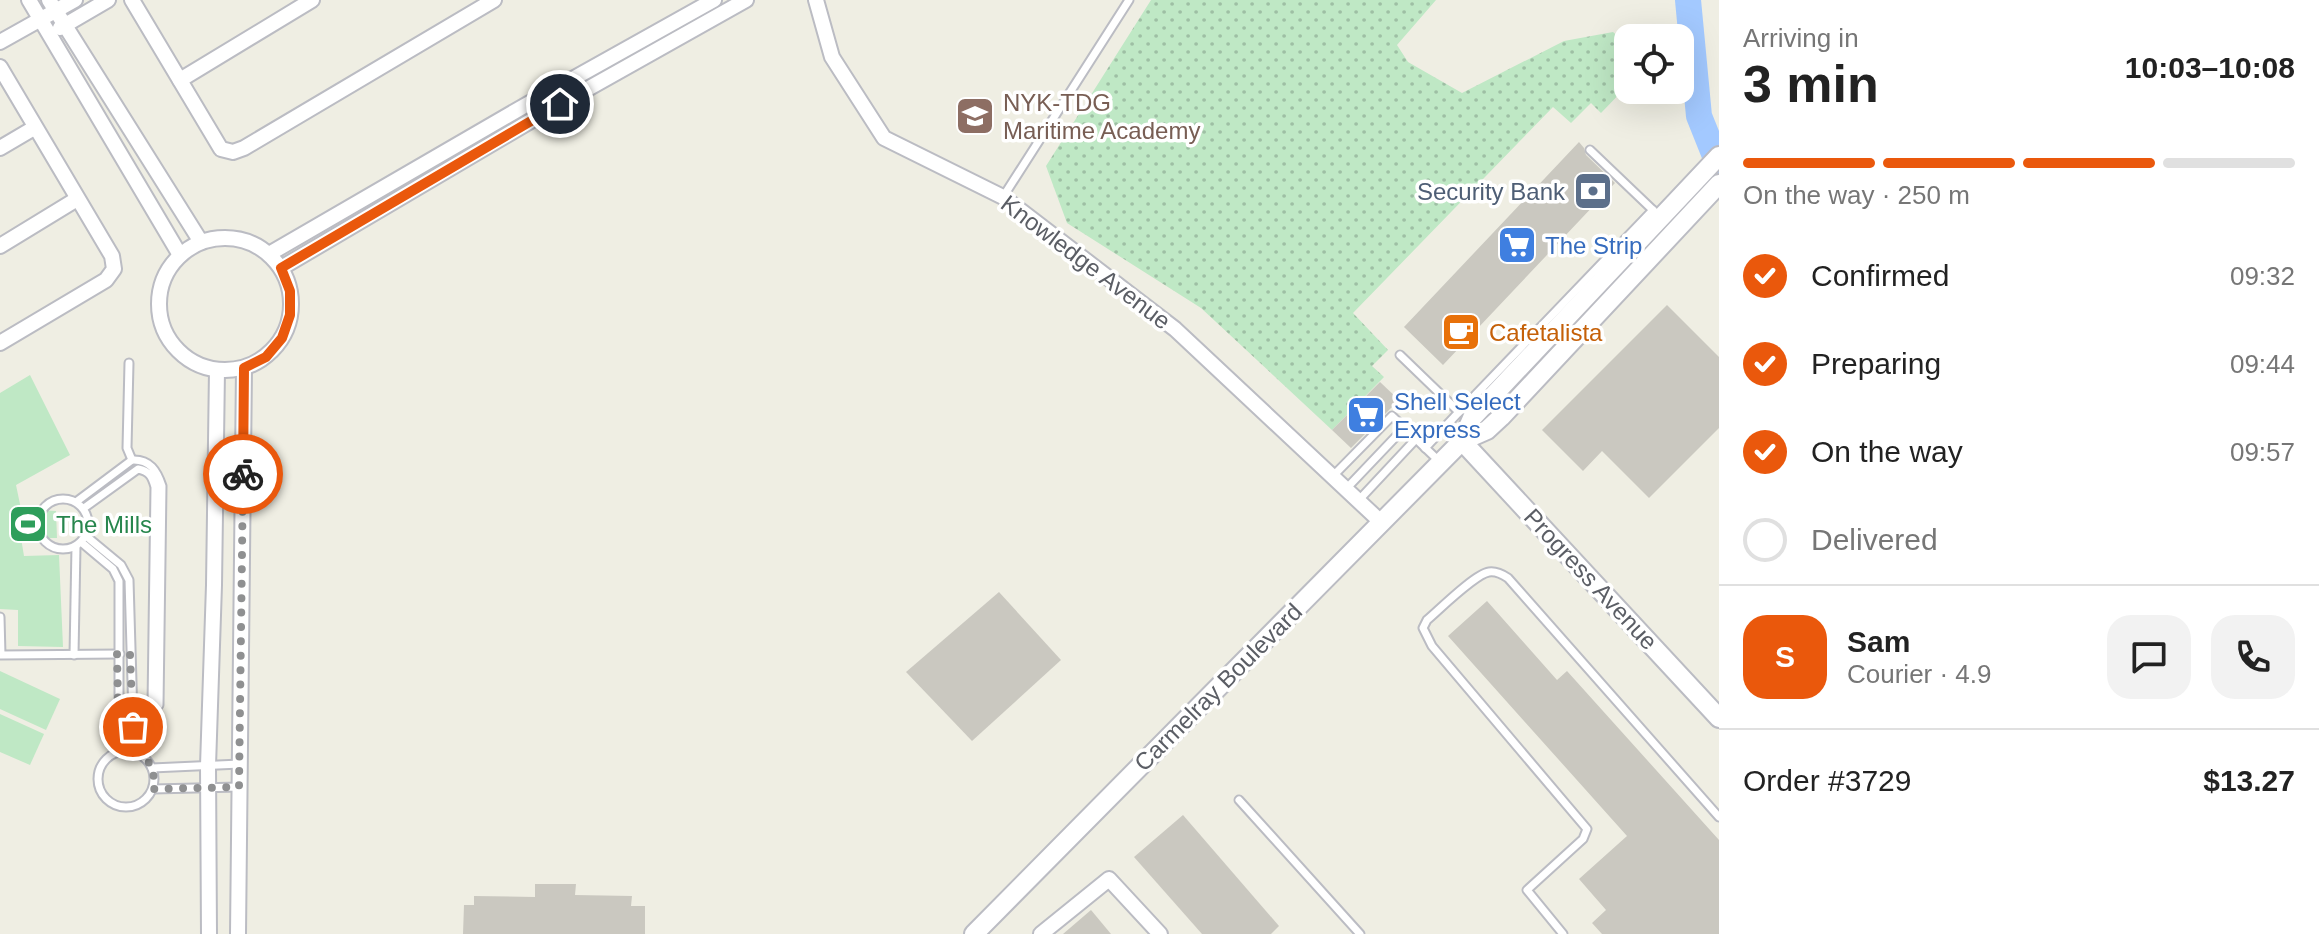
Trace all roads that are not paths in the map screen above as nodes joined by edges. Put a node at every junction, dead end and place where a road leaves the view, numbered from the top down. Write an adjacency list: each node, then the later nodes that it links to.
1 (29, 0): 13 (street)
2 (75, 0): 11 (street)
3 (108, 0): 12 (street)
4 (132, 0): 16 (street)
5 (312, 0): 16 (street)
6 (494, 0): 16 (street)
7 (714, 0): 28 (street)
8 (746, 0): 30 (street)
9 (816, 0): 22 (street, Knowledge Avenue)
10 (1129, 0): 22 (lane)
11 (53, 6): 12 (street); 13 (street)
12 (65, 25): 13 (street); 26 (street)
13 (45, 27): 14 (street); 29 (street)
14 (0, 42)
15 (0, 67): 17 (street)
16 (180, 80)
17 (34, 128): 18 (street); 23 (street)
18 (0, 148)
19 (1590, 150): 24 (lane)
20 (1719, 156): 24 (street, Carmelray Boulevard)
21 (1719, 184): 25 (street, Carmelray Boulevard)
22 (1003, 197): 44 (street, Knowledge Avenue)
23 (77, 199): 27 (street); 31 (street)
24 (1657, 214): 25 (street); 32 (street, Carmelray Boulevard)
25 (1676, 231): 40 (street, Carmelray Boulevard)
26 (201, 242): 28 (street); 29 (street)
27 (0, 246)
28 (269, 254): 30 (street)
29 (180, 255): 36 (street)
30 (281, 268): 35 (street)
31 (0, 343)
32 (1530, 345): 37 (lane); 40 (street, Carmelray Boulevard)
33 (1400, 355): 37 (lane)
34 (129, 363): 42 (lane)
35 (244, 368): 36 (street); 52 (street)
36 (217, 370): 51 (street)
37 (1459, 412): 41 (lane)
38 (1404, 428): 39 (lane); 44 (lane); 45 (lane)
39 (1416, 439): 41 (lane); 46 (lane)
40 (1462, 441): 43 (street, Carmelray Boulevard); 59 (street, Progress Avenue)
41 (1425, 448): 43 (lane)
42 (132, 460): 47 (lane); 48 (lane)
43 (1440, 463): 49 (street, Carmelray Boulevard)
44 (1332, 477): 45 (street, Knowledge Avenue)
45 (1345, 490): 46 (street, Knowledge Avenue)
46 (1358, 501): 49 (street, Knowledge Avenue)
47 (76, 502): 48 (lane); 50 (lane)
48 (84, 508): 50 (lane)
49 (1381, 522): 72 (street, Carmelray Boulevard)
50 (81, 541): 56 (lane); 57 (lane); 58 (lane)
51 (214, 547): 52 (street); 53 (street)
52 (243, 548): 54 (street)
53 (213, 604): 54 (street); 63 (street)
54 (242, 604): 62 (street)
55 (0, 617): 58 (lane)
56 (117, 654): 57 (lane); 58 (lane); 60 (lane)
57 (130, 654): 61 (lane)
58 (74, 655)
59 (1719, 718)
60 (119, 751): 61 (lane); 67 (lane)
61 (134, 751): 64 (lane)
62 (240, 764): 63 (lane); 66 (street)
63 (208, 766): 64 (lane); 65 (street)
64 (152, 768): 67 (lane)
65 (209, 787): 66 (lane); 67 (lane); 70 (street)
66 (239, 787): 71 (street)
67 (153, 789)
68 (1239, 800): 75 (lane)
69 (1719, 817): 76 (lane)
70 (209, 934)
71 (238, 934)
72 (974, 934)
73 (1041, 934): 74 (street)
74 (1160, 934)
75 (1360, 934)
76 (1563, 934)

